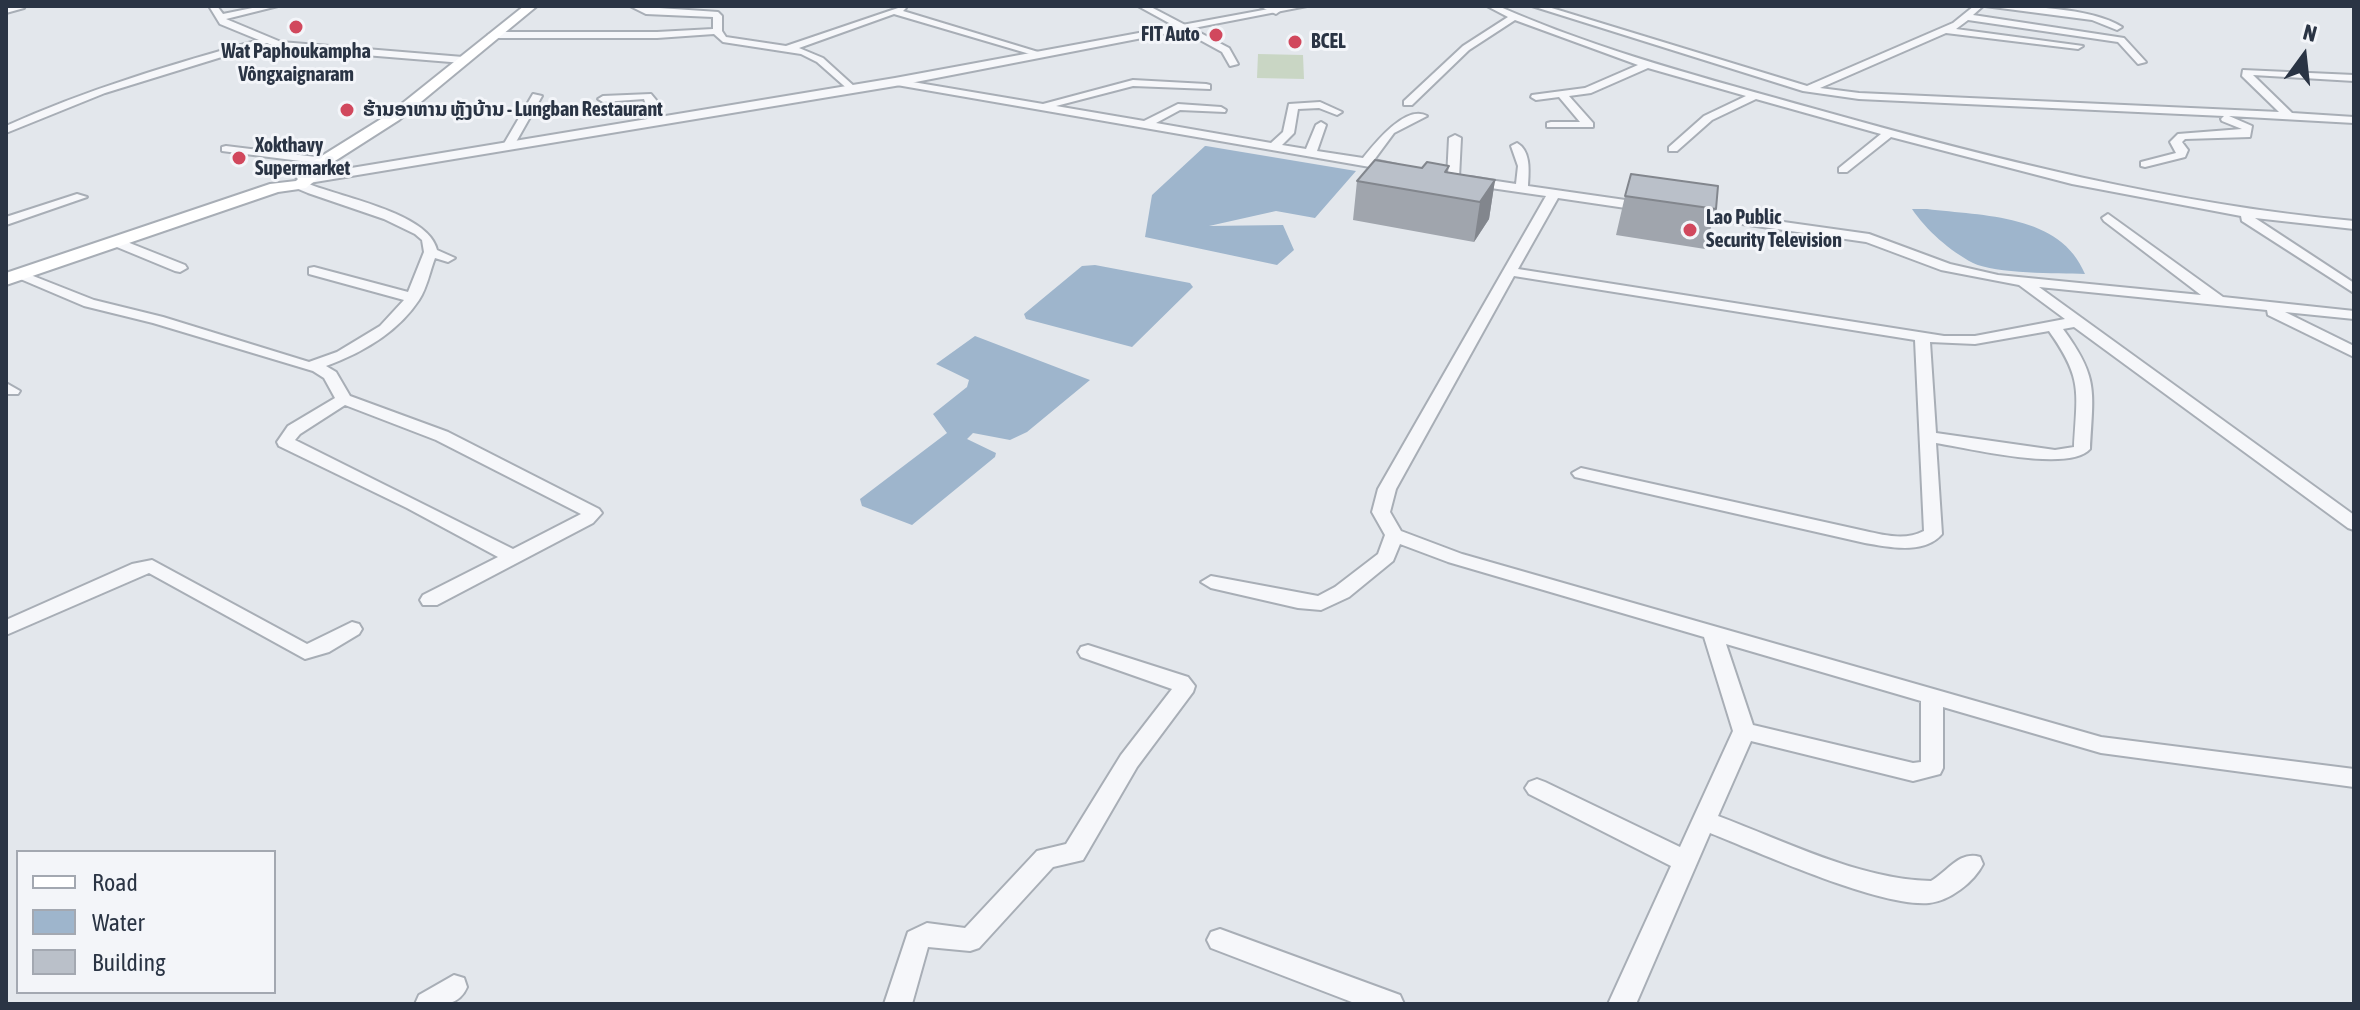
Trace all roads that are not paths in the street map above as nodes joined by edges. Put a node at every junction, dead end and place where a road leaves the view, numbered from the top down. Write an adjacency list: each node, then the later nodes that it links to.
1 (21, 6): 14 (street)
2 (213, 6): 16 (street)
3 (274, 6): 16 (street)
4 (531, 6): 23 (main road)
5 (634, 6): 22 (street)
6 (909, 6): 15 (street)
7 (1142, 6): 20 (street)
8 (1302, 6): 13 (street)
9 (1491, 6): 17 (street)
10 (1536, 6): 36 (street)
11 (1979, 6): 18 (street)
12 (1989, 6): 19 (street)
13 (1269, 8): 20 (street)
14 (6, 10)
15 (894, 11): 26 (street); 27 (street)
16 (222, 17): 24 (street)
17 (1513, 17): 31 (street); 42 (street)
18 (1966, 17): 21 (street); 29 (street)
19 (2117, 27)
20 (1186, 28): 27 (street); 30 (street)
21 (1945, 30): 25 (street); 36 (street)
22 (717, 31): 23 (street); 26 (street)
23 (493, 35): 28 (main road)
24 (265, 41): 28 (street); 52 (street)
25 (2078, 46)
26 (788, 49): 35 (street)
27 (1043, 55): 33 (street)
28 (463, 60): 65 (main road)
29 (2141, 62)
30 (1233, 64)
31 (1648, 64): 37 (street); 39 (street)
32 (2354, 78): 48 (street)
33 (895, 82): 35 (street); 43 (street)
34 (1206, 87): 43 (street)
35 (851, 89): 50 (street)
36 (1807, 89): 46 (street)
37 (1755, 95): 57 (street); 63 (street)
38 (537, 96): 60 (street)
39 (1563, 96): 40 (street); 55 (street)
40 (1536, 97)
41 (603, 99): 50 (street)
42 (1408, 103)
43 (1041, 107): 53 (street)
44 (1221, 110): 53 (street)
45 (1337, 112): 61 (street)
46 (2217, 115): 48 (street); 67 (street)
47 (1422, 116): 66 (street)
48 (2289, 116): 49 (street)
49 (2354, 120)
50 (656, 121): 60 (street)
51 (6, 122): 52 (street)
52 (23, 122): 56 (street)
53 (1145, 125): 61 (street)
54 (1321, 125): 64 (street)
55 (1551, 125)
56 (6, 130)
57 (1889, 133): 69 (street); 78 (street)
58 (1455, 138): 71 (street)
59 (1517, 146): 73 (street)
60 (508, 147): 72 (street)
61 (1273, 147): 64 (street)
62 (226, 149): 65 (street)
63 (1673, 149)
64 (1310, 153): 66 (street)
65 (324, 161): 72 (main road)
66 (1366, 163): 68 (street)
67 (2145, 164)
68 (1410, 170)
69 (1843, 170)
70 (1439, 175): 71 (street)
71 (1453, 178): 73 (street)
72 (304, 179): 82 (main road); 83 (street)
73 (1522, 190): 74 (street)
74 (1553, 195): 75 (street); 87 (street)
75 (1654, 196)
76 (81, 197): 80 (street)
77 (1681, 212): 89 (street)
78 (2242, 215): 81 (street); 90 (street)
79 (2108, 218): 92 (street)
80 (6, 221)
81 (2354, 225)
82 (117, 242): 85 (street); 88 (main road)
83 (431, 252): 84 (street); 91 (street)
84 (448, 258)
85 (180, 268)
86 (314, 271): 91 (street)
87 (1508, 271): 97 (street); 104 (street)
88 (12, 277): 99 (street)
89 (2024, 283): 92 (street); 95 (street)
90 (2354, 289)
91 (413, 298): 99 (street)
92 (2223, 303): 93 (street)
93 (2263, 307): 94 (street); 98 (street)
94 (2354, 315)
95 (2075, 322): 96 (street); 103 (street)
96 (2054, 327): 97 (street); 101 (street)
97 (1922, 338): 101 (street)
98 (2354, 352)
99 (316, 366): 100 (street)
100 (344, 399): 105 (street); 105 (street)
101 (1927, 437): 102 (street)
102 (1581, 473)
103 (2354, 524)
104 (1394, 535): 106 (street); 110 (street)
105 (513, 557): 107 (street)
106 (1211, 582)
107 (430, 600)
108 (6, 628): 109 (street)
109 (352, 629)
110 (1713, 634): 112 (street); 113 (street)
111 (1088, 652): 122 (street)
112 (1932, 695): 113 (street); 114 (street)
113 (1744, 731): 116 (street)
114 (2354, 778)
115 (1537, 788): 117 (street)
116 (1704, 821): 117 (street); 118 (street)
117 (1685, 861): 124 (street)
118 (1971, 864)
119 (1220, 940): 123 (street)
120 (454, 987): 121 (street)
121 (429, 1004)
122 (898, 1004)
123 (1390, 1004)
124 (1622, 1004)

